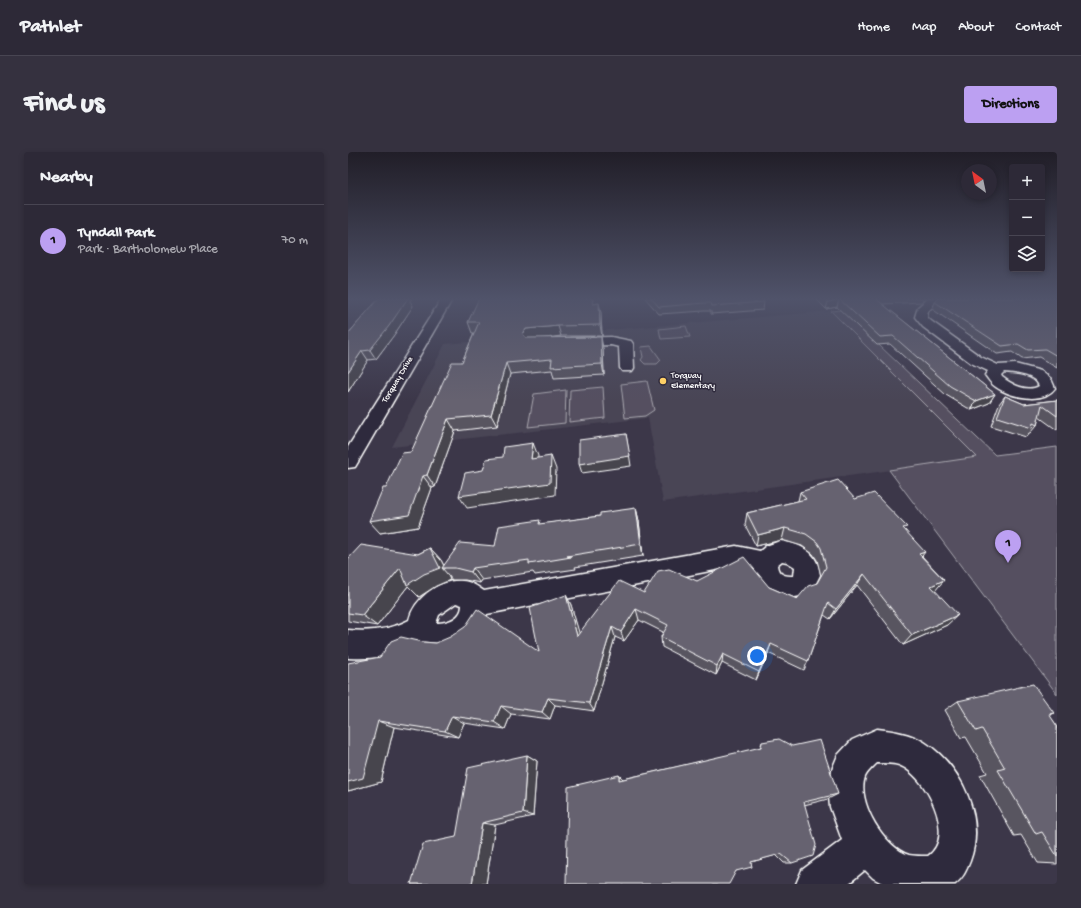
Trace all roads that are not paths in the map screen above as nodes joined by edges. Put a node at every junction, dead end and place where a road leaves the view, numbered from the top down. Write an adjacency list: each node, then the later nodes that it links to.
1 (427, 332): 6 (street, Torquay Drive)
2 (938, 332): 5 (street)
3 (561, 342): 4 (street)
4 (628, 368)
5 (997, 370)
6 (348, 462)
7 (765, 562): 8 (street)
8 (477, 605): 9 (street); 9 (street)
9 (422, 628): 10 (street)
10 (348, 644)
11 (865, 846): 12 (street)
12 (816, 884)

